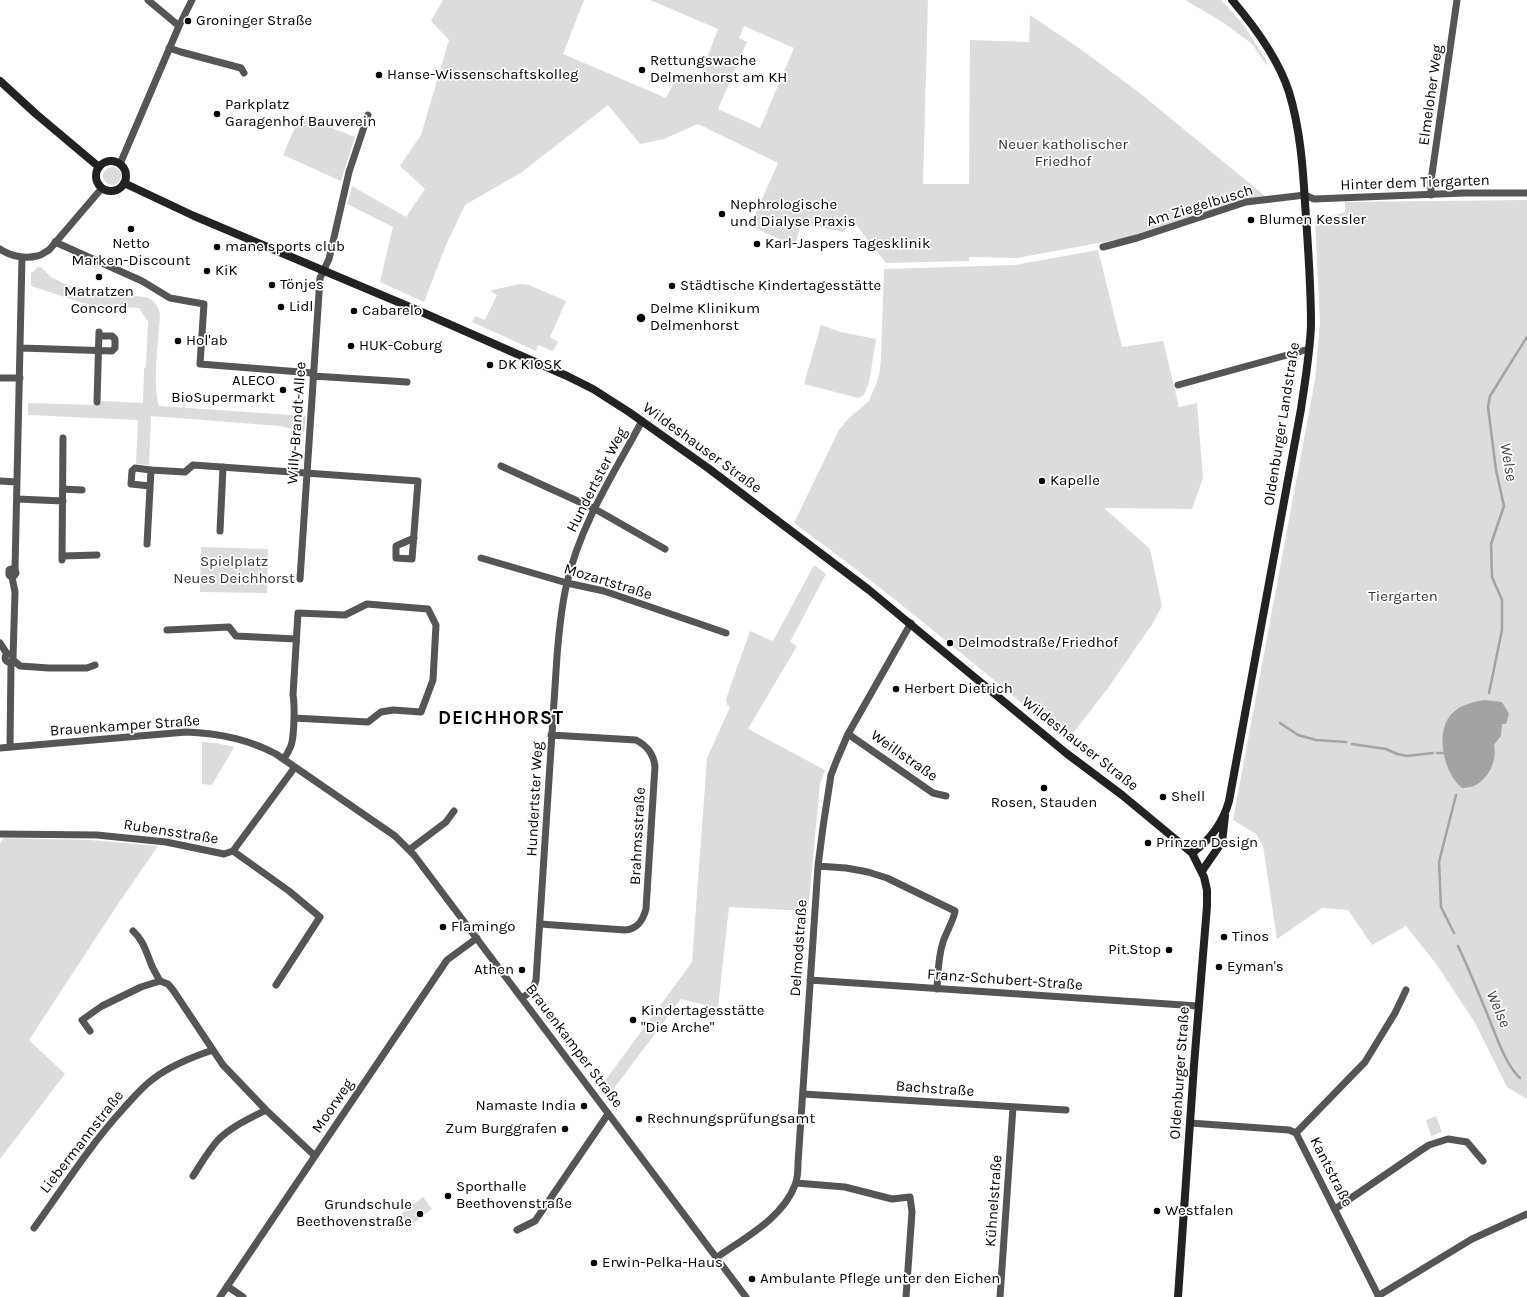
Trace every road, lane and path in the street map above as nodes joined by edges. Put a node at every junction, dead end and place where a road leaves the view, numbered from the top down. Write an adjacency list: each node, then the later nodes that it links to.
1 (148, 0): 5 (street)
2 (192, 0): 5 (street)
3 (1232, 0): 15 (main road, Oldenburger Landstraße)
4 (1458, 0): 16 (street, Elmeloher Weg)
5 (178, 26): 6 (street)
6 (169, 48): 7 (street); 10 (street)
7 (244, 73)
8 (0, 81): 11 (main road)
9 (368, 115): 21 (street, Willy-Brandt-Allee)
10 (120, 164): 11 (main road); 12 (main road)
11 (99, 167): 13 (main road)
12 (124, 183): 13 (main road); 21 (main road, Wildeshauser Straße)
13 (102, 188): 17 (street)
14 (1527, 193): 16 (street, Hinter dem Tiergarten)
15 (1305, 195): 16 (street, Hinter dem Tiergarten); 18 (street, Am Ziegelbusch); 23 (main road, Oldenburger Landstraße)
16 (1431, 195)
17 (55, 242): 20 (street); 25 (street)
18 (1103, 247)
19 (0, 249): 20 (street)
20 (22, 257): 22 (street)
21 (323, 270): 25 (street, Willy-Brandt-Allee); 31 (main road, Wildeshauser Straße)
22 (21, 348): 24 (street); 27 (street)
23 (1309, 349): 29 (street); 69 (main road, Oldenburger Landstraße)
24 (99, 351): 24 (street); 30 (street)
25 (313, 374): 28 (street); 36 (street, Willy-Brandt-Allee)
26 (0, 378): 27 (street)
27 (20, 378): 38 (street)
28 (407, 382)
29 (1178, 385)
30 (97, 402)
31 (642, 421): 44 (street, Hundertster Weg); 53 (main road, Wildeshauser Straße)
32 (63, 438): 40 (street)
33 (501, 466): 44 (street)
34 (223, 467): 35 (street); 36 (street); 45 (street)
35 (151, 470): 39 (street); 39 (street)
36 (307, 473): 46 (street); 51 (street, Willy-Brandt-Allee)
37 (0, 481): 38 (street)
38 (17, 482): 42 (street)
39 (150, 486): 47 (street)
40 (63, 489): 41 (street); 43 (street)
41 (82, 490)
42 (17, 499): 43 (street); 58 (street)
43 (63, 501): 49 (street)
44 (595, 509): 48 (street); 52 (street, Hundertster Weg)
45 (220, 531)
46 (414, 538)
47 (147, 544)
48 (665, 549)
49 (97, 555)
50 (481, 558): 52 (street, Mozartstraße)
51 (300, 579)
52 (567, 583): 55 (street, Mozartstraße); 62 (street, Hundertster Weg)
53 (910, 623): 61 (street, Delmodstraße); 73 (main road, Wildeshauser Straße)
54 (167, 630): 56 (street)
55 (726, 633)
56 (296, 638): 60 (street); 60 (street)
57 (0, 643): 58 (street)
58 (11, 658): 59 (street); 63 (street)
59 (95, 665)
60 (294, 718): 65 (street)
61 (848, 734): 67 (street, Weillstraße); 74 (street, Delmodstraße)
62 (551, 735): 76 (street, Hundertster Weg); 76 (street, Brahmsstraße)
63 (10, 747): 64 (street, Brauenkamper Straße); 65 (street, Brauenkamper Straße)
64 (0, 748)
65 (284, 760): 66 (street, Brauenkamper Straße)
66 (295, 767): 71 (street, Brauenkamper Straße); 72 (street, Rubensstraße)
67 (946, 796)
68 (454, 811): 71 (street)
69 (1225, 815): 73 (main road, Oldenburger Landstraße); 75 (main road)
70 (0, 834): 72 (street, Rubensstraße)
71 (409, 850): 78 (street, Brauenkamper Straße)
72 (233, 851): 81 (street)
73 (1192, 853): 75 (main road, Oldenburger Straße)
74 (818, 866): 79 (street, Delmodstraße); 82 (street)
75 (1202, 871): 85 (main road, Oldenburger Straße)
76 (540, 924): 84 (street, Hundertster Weg)
77 (133, 931): 80 (street)
78 (477, 938): 84 (street, Brauenkamper Straße); 95 (street, Moorweg)
79 (810, 980): 82 (street, Franz-Schubert-Straße); 88 (street, Delmodstraße)
80 (160, 981): 86 (street); 87 (street)
81 (276, 985)
82 (937, 989): 85 (street, Franz-Schubert-Straße)
83 (1406, 990): 94 (street)
84 (522, 998): 92 (street, Brauenkamper Straße)
85 (1198, 1006): 93 (main road, Oldenburger Straße)
86 (90, 1031)
87 (213, 1050): 90 (street); 101 (street, Liebermannstraße)
88 (803, 1094): 89 (street, Bachstraße); 98 (street, Delmodstraße)
89 (1013, 1107): 91 (street, Bachstraße); 109 (street, Kühnelstraße)
90 (266, 1110): 95 (street); 97 (street)
91 (1066, 1110)
92 (608, 1114): 102 (street); 103 (street, Brauenkamper Straße)
93 (1190, 1123): 94 (street, Kantstraße); 110 (main road, Oldenburger Straße)
94 (1296, 1133): 99 (street, Kantstraße)
95 (315, 1156): 104 (street, Moorweg)
96 (1483, 1161): 99 (street)
97 (193, 1176)
98 (796, 1183): 103 (street, Delmodstraße); 108 (street)
99 (1335, 1209): 111 (street, Kantstraße)
100 (1527, 1214): 111 (street)
101 (34, 1228)
102 (517, 1230)
103 (716, 1258): 107 (street, Brauenkamper Straße)
104 (227, 1286): 105 (street, Moorweg); 106 (street)
105 (220, 1297)
106 (243, 1297)
107 (746, 1297)
108 (906, 1297)
109 (1000, 1297)
110 (1178, 1297)
111 (1378, 1297)

